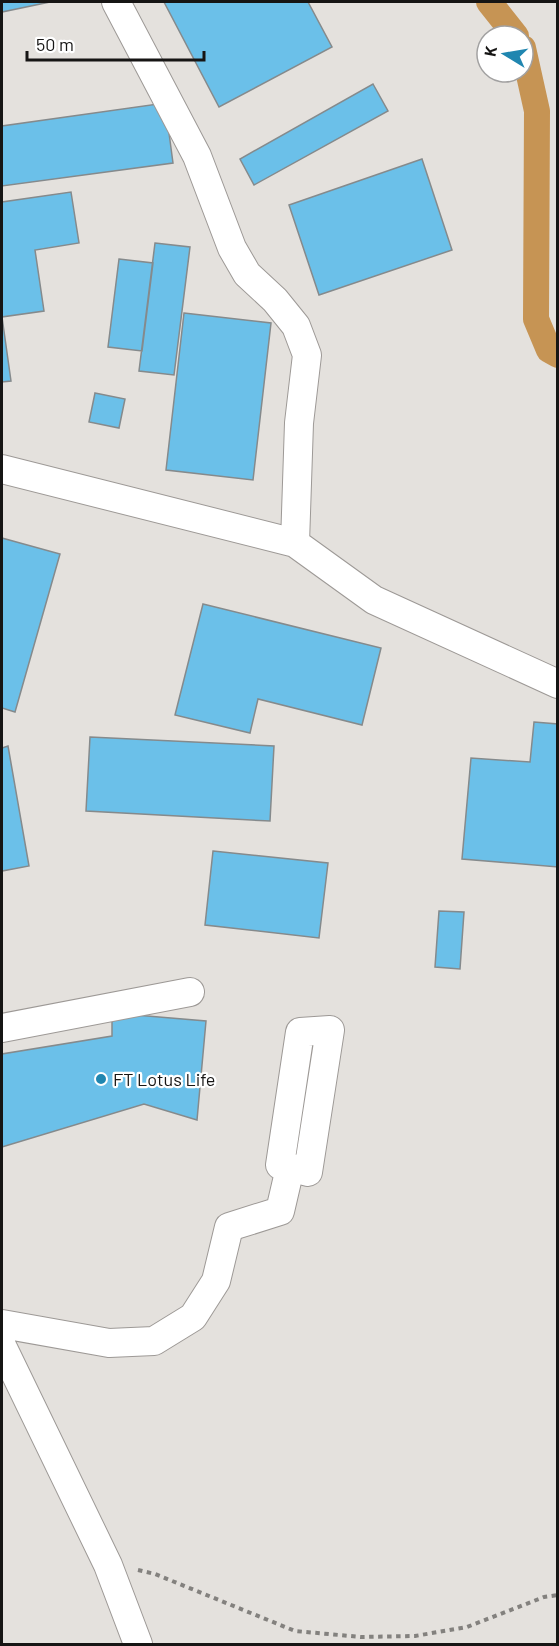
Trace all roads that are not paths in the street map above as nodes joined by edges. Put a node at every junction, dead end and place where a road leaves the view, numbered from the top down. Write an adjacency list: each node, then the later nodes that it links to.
1 (116, 2): 3 (street)
2 (2, 469): 3 (street)
3 (295, 543): 4 (street)
4 (558, 684)
5 (190, 992): 6 (street)
6 (2, 1028)
7 (290, 1168): 8 (street)
8 (2, 1324)
9 (2, 1346): 10 (street)
10 (138, 1644)

